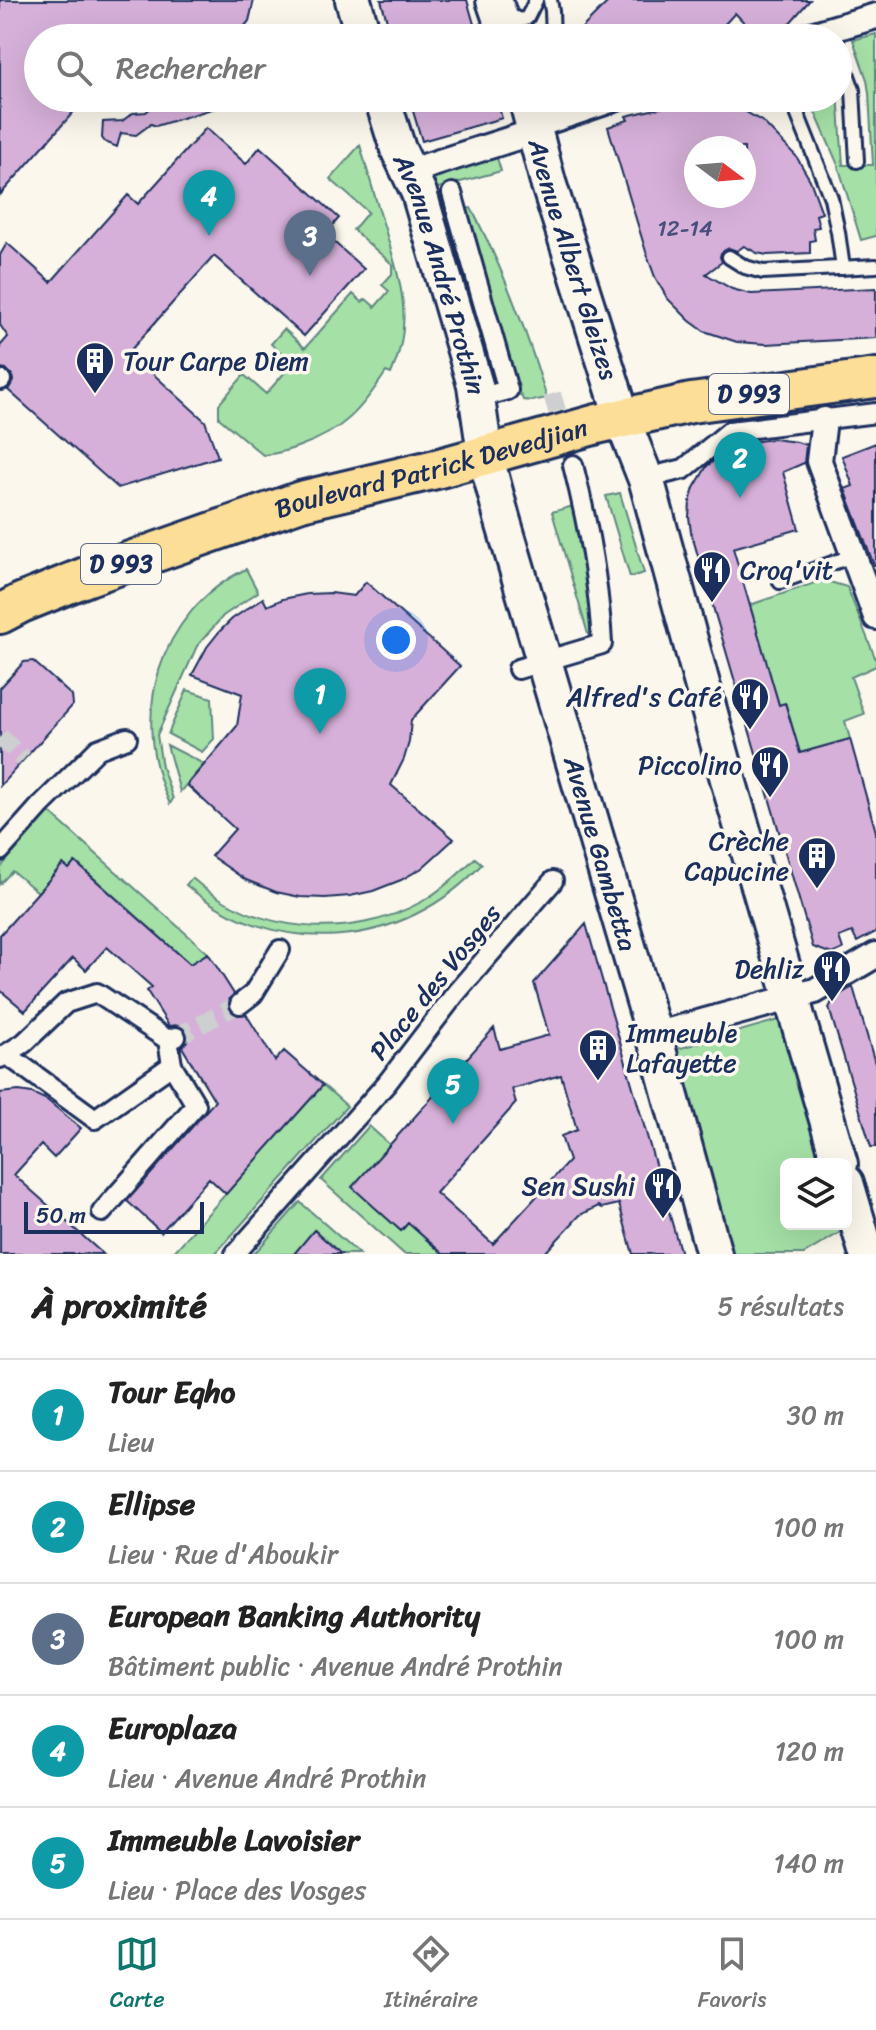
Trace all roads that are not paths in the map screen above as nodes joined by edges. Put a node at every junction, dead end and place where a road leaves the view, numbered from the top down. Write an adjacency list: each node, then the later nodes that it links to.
1 (353, 0): 6 (main road)
2 (536, 0): 4 (lane)
3 (550, 0): 7 (lane)
4 (500, 16)
5 (876, 16): 8 (street)
6 (360, 24)
7 (552, 24)
8 (852, 29)
9 (852, 87): 13 (lane)
10 (386, 112): 14 (main road, Avenue André Prothin)
11 (530, 112): 14 (street); 22 (main road, Avenue Albert Gleizes)
12 (797, 112): 18 (lane)
13 (857, 161)
14 (408, 172): 24 (main road, Avenue André Prothin)
15 (452, 193): 20 (street)
16 (729, 257): 18 (lane)
17 (876, 266): 18 (lane)
18 (843, 268)
19 (876, 378): 22 (main road, Boulevard Patrick Devedjian / D 993)
20 (490, 395)
21 (876, 413): 23 (street)
22 (623, 418): 24 (main road, Boulevard Patrick Devedjian / D 993); 37 (main road)
23 (824, 420): 26 (street); 27 (street)
24 (485, 454): 29 (main road, Boulevard Patrick Devedjian / D 993); 31 (main road, Avenue Gambetta)
25 (573, 465): 31 (street)
26 (663, 474)
27 (852, 556): 28 (lane); 30 (street)
28 (780, 582)
29 (0, 614)
30 (876, 617)
31 (531, 665): 39 (main road, Avenue Gambetta)
32 (127, 738): 33 (street)
33 (0, 851)
34 (553, 881): 45 (street, Place des Vosges)
35 (280, 950): 38 (street)
36 (876, 955): 37 (street)
37 (792, 998): 39 (street); 42 (main road)
38 (240, 1004)
39 (654, 1035): 46 (main road, Avenue Gambetta)
40 (3, 1056): 41 (street); 41 (street)
41 (172, 1065): 44 (street)
42 (838, 1158)
43 (852, 1203): 47 (main road)
44 (102, 1212)
45 (235, 1254)
46 (714, 1254)
47 (867, 1254)

